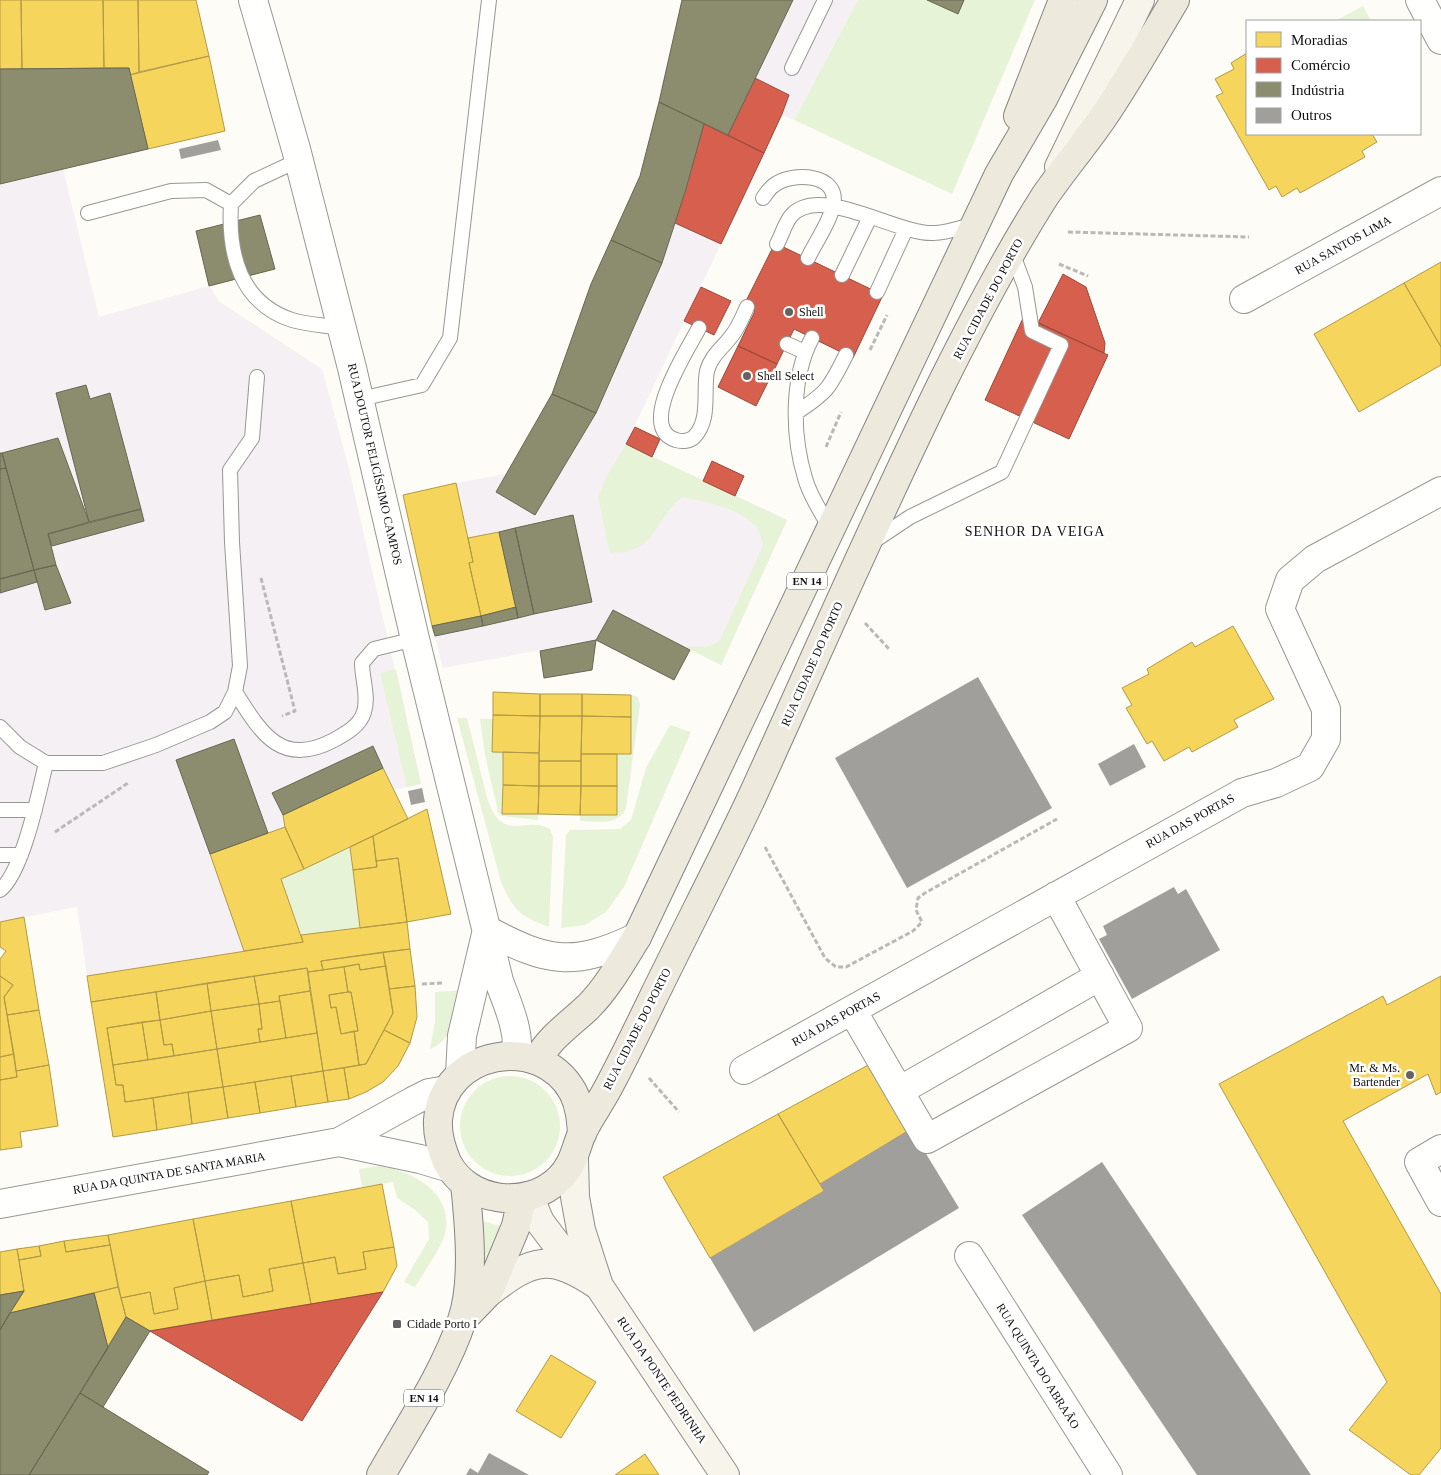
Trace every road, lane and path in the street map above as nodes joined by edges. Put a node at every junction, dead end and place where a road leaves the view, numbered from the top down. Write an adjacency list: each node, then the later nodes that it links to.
1 (253, 0): 11 (street, RUA DOUTOR FELICÍSSIMO CAMPOS)
2 (489, 0): 40 (lane)
3 (825, 0): 10 (lane)
4 (1063, 0): 12 (main road)
5 (1093, 0): 12 (main road)
6 (1140, 0): 14 (street, RUA CIDADE DO PORTO)
7 (1175, 0): 14 (main road, RUA CIDADE DO PORTO)
8 (1420, 0): 9 (street)
9 (1441, 40)
10 (792, 68)
11 (299, 160): 16 (lane); 33 (street, RUA DOUTOR FELICÍSSIMO CAMPOS)
12 (999, 174): 20 (main road)
13 (1441, 191): 31 (street, RUA SANTOS LIMA)
14 (1046, 195): 25 (main road, RUA CIDADE DO PORTO / EN 14)
15 (763, 198): 17 (lane)
16 (231, 204): 18 (lane); 33 (lane)
17 (834, 206): 19 (lane); 24 (lane); 26 (lane)
18 (88, 213)
19 (870, 217): 21 (lane); 28 (lane)
20 (975, 224): 21 (lane); 43 (main road, EN 14)
21 (906, 228): 30 (lane)
22 (1068, 232): 23 (path)
23 (1249, 237)
24 (778, 244)
25 (1012, 252): 44 (main road, RUA CIDADE DO PORTO / EN 14); 44 (lane)
26 (808, 258)
27 (1059, 264): 29 (path)
28 (842, 275)
29 (1088, 276)
30 (877, 292)
31 (1244, 299)
32 (747, 307): 34 (lane)
33 (342, 328): 40 (street, RUA DOUTOR FELICÍSSIMO CAMPOS)
34 (699, 328)
35 (812, 338): 37 (lane)
36 (787, 344): 37 (lane)
37 (805, 352): 41 (lane)
38 (846, 355): 41 (lane)
39 (257, 377): 48 (lane)
40 (360, 398): 46 (street, RUA DOUTOR FELICÍSSIMO CAMPOS)
41 (797, 412): 43 (lane)
42 (1441, 491): 58 (street, RUA DAS PORTAS)
43 (831, 531): 60 (main road, EN 14)
44 (864, 550): 71 (main road, RUA CIDADE DO PORTO / EN 14)
45 (858, 616): 47 (path)
46 (415, 640): 48 (lane); 59 (street, RUA DOUTOR FELICÍSSIMO CAMPOS)
47 (888, 649)
48 (235, 692): 50 (lane)
49 (0, 727): 50 (lane)
50 (46, 763): 52 (lane)
51 (0, 810): 52 (lane)
52 (35, 810): 56 (lane)
53 (1057, 819): 54 (path)
54 (764, 846)
55 (0, 855): 56 (lane)
56 (20, 855): 57 (lane)
57 (0, 890)
58 (1056, 896): 61 (street); 64 (street, RUA DAS PORTAS)
59 (487, 930): 60 (street); 65 (street, RUA DOUTOR FELICÍSSIMO CAMPOS); 68 (street, RUA DOUTOR FELICÍSSIMO CAMPOS)
60 (637, 937): 65 (main road)
61 (1100, 976): 69 (street); 69 (street)
62 (422, 984): 63 (path)
63 (433, 984)
64 (852, 1010): 66 (street, RUA DAS PORTAS); 69 (street)
65 (527, 1058): 68 (main road); 71 (main road, RUA CIDADE DO PORTO)
66 (744, 1070)
67 (645, 1074): 70 (path)
68 (454, 1082): 72 (street, RUA DA QUINTA DE SANTA MARIA); 75 (main road)
69 (899, 1090)
70 (679, 1112)
71 (582, 1134): 74 (main road, RUA CIDADE DO PORTO)
72 (339, 1142): 75 (street, RUA DA QUINTA DE SANTA MARIA); 78 (street, RUA DA QUINTA DE SANTA MARIA)
73 (1441, 1149): 77 (street)
74 (574, 1160): 76 (main road, RUA CIDADE DO PORTO); 81 (street, RUA DA PONTE PEDRINHA)
75 (458, 1176): 76 (main road); 83 (main road)
76 (525, 1197): 80 (street, RUA DA PONTE PEDRINHA); 82 (main road)
77 (1441, 1202)
78 (0, 1204)
79 (969, 1256): 86 (street, RUA QUINTA DO ABRAÃO)
80 (576, 1270): 81 (street, RUA DA PONTE PEDRINHA); 82 (street, RUA DA PONTE PEDRINHA)
81 (600, 1286): 85 (street, RUA DA PONTE PEDRINHA)
82 (488, 1293): 83 (main road)
83 (463, 1319): 84 (main road, EN 14)
84 (380, 1475)
85 (725, 1475)
86 (1108, 1475)

